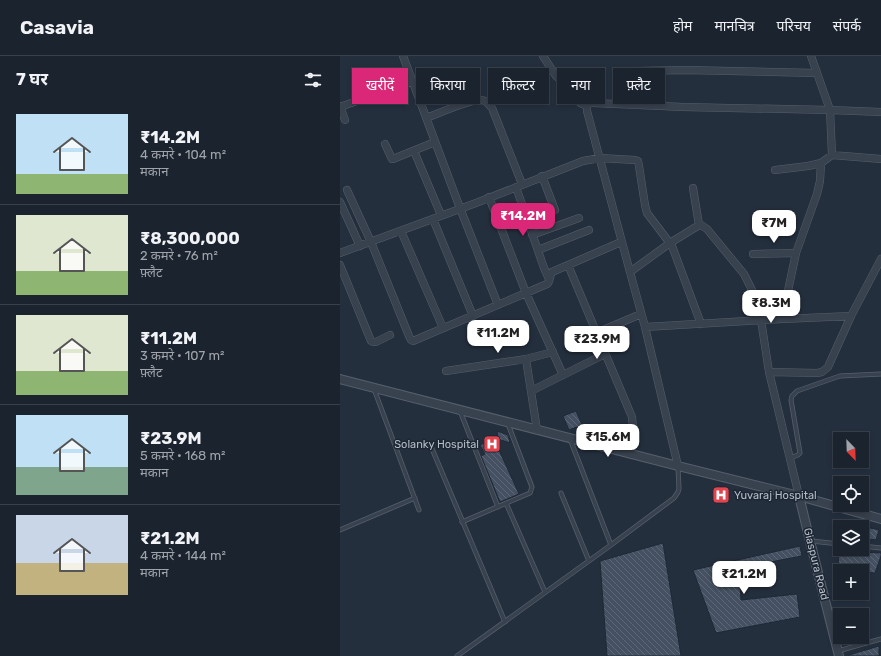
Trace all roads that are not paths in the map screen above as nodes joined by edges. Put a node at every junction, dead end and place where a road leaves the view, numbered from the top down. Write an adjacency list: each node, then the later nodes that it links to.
1 (403, 56): 6 (street)
2 (543, 56): 10 (street)
3 (811, 56): 5 (street)
4 (665, 70): 5 (street)
5 (817, 73): 11 (street)
6 (412, 81): 9 (street); 13 (street)
7 (613, 104): 10 (street)
8 (630, 104): 11 (street)
9 (340, 106): 14 (street)
10 (587, 106): 19 (street)
11 (830, 110): 12 (street); 18 (street)
12 (881, 112)
13 (426, 118): 15 (street); 24 (street)
14 (346, 120)
15 (435, 142): 17 (street); 29 (street)
16 (385, 144): 17 (street)
17 (414, 151): 31 (street)
18 (832, 155): 20 (street); 21 (street)
19 (600, 158): 23 (street); 39 (street); 40 (street)
20 (881, 159)
21 (821, 163): 22 (street); 44 (street)
22 (775, 170)
23 (542, 176): 24 (street); 30 (street)
24 (519, 186): 27 (street); 37 (street)
25 (693, 188): 34 (street)
26 (347, 190): 38 (street)
27 (489, 197): 29 (street); 51 (street)
28 (340, 202): 41 (street)
29 (460, 208): 31 (street); 52 (street)
30 (554, 210)
31 (441, 216): 33 (street)
32 (580, 218): 37 (street)
33 (433, 219): 35 (street); 54 (street)
34 (699, 226): 40 (street); 57 (street)
35 (401, 230): 38 (street); 60 (street)
36 (589, 230): 42 (street)
37 (532, 235): 42 (street)
38 (371, 242): 41 (street); 60 (street)
39 (621, 242): 48 (street); 49 (street)
40 (670, 243): 49 (street); 58 (street)
41 (360, 246): 43 (street)
42 (538, 250): 50 (street)
43 (340, 253)
44 (796, 253): 45 (street); 56 (street)
45 (753, 254)
46 (881, 259): 55 (street)
47 (340, 265): 62 (street)
48 (568, 265): 50 (street); 61 (street)
49 (630, 272): 53 (street)
50 (549, 279): 51 (street)
51 (526, 293): 52 (street); 63 (street)
52 (498, 305): 54 (street)
53 (641, 314): 59 (street); 61 (street)
54 (473, 316): 60 (street)
55 (851, 316): 56 (street); 67 (street)
56 (782, 319): 57 (street)
57 (761, 320): 58 (street); 67 (street)
58 (701, 324): 59 (street)
59 (645, 327): 80 (street)
60 (443, 328)
61 (596, 333): 64 (street)
62 (390, 335)
63 (553, 352): 65 (street); 69 (street)
64 (605, 354): 69 (street); 78 (street)
65 (526, 359): 66 (street); 72 (street)
66 (446, 372)
67 (769, 372): 79 (street)
68 (881, 374): 79 (lane)
69 (563, 375): 72 (street)
70 (340, 379): 71 (street)
71 (374, 388): 73 (street); 83 (lane)
72 (530, 391): 75 (street)
73 (460, 410): 74 (street); 85 (lane)
74 (508, 422): 75 (street); 84 (lane)
75 (537, 430): 76 (street)
76 (569, 438): 78 (street); 92 (lane)
77 (430, 444): 88 (lane)
78 (631, 454): 80 (street)
79 (790, 458): 82 (street)
80 (678, 466): 82 (street); 92 (lane)
81 (561, 493): 95 (lane)
82 (799, 496): 87 (street); 90 (street, Giaspura Road)
83 (415, 498): 86 (lane); 89 (lane)
84 (506, 503): 85 (lane); 96 (lane)
85 (498, 507): 88 (lane)
86 (419, 510)
87 (881, 519)
88 (462, 522): 97 (lane)
89 (340, 530)
90 (810, 541): 91 (lane); 99 (street, Giaspura Road)
91 (833, 543)
92 (611, 545): 95 (lane)
93 (869, 547): 94 (lane)
94 (881, 548)
95 (589, 561): 96 (lane)
96 (545, 592): 97 (lane)
97 (505, 622): 100 (lane)
98 (881, 638): 99 (lane)
99 (838, 654)
100 (457, 656)

